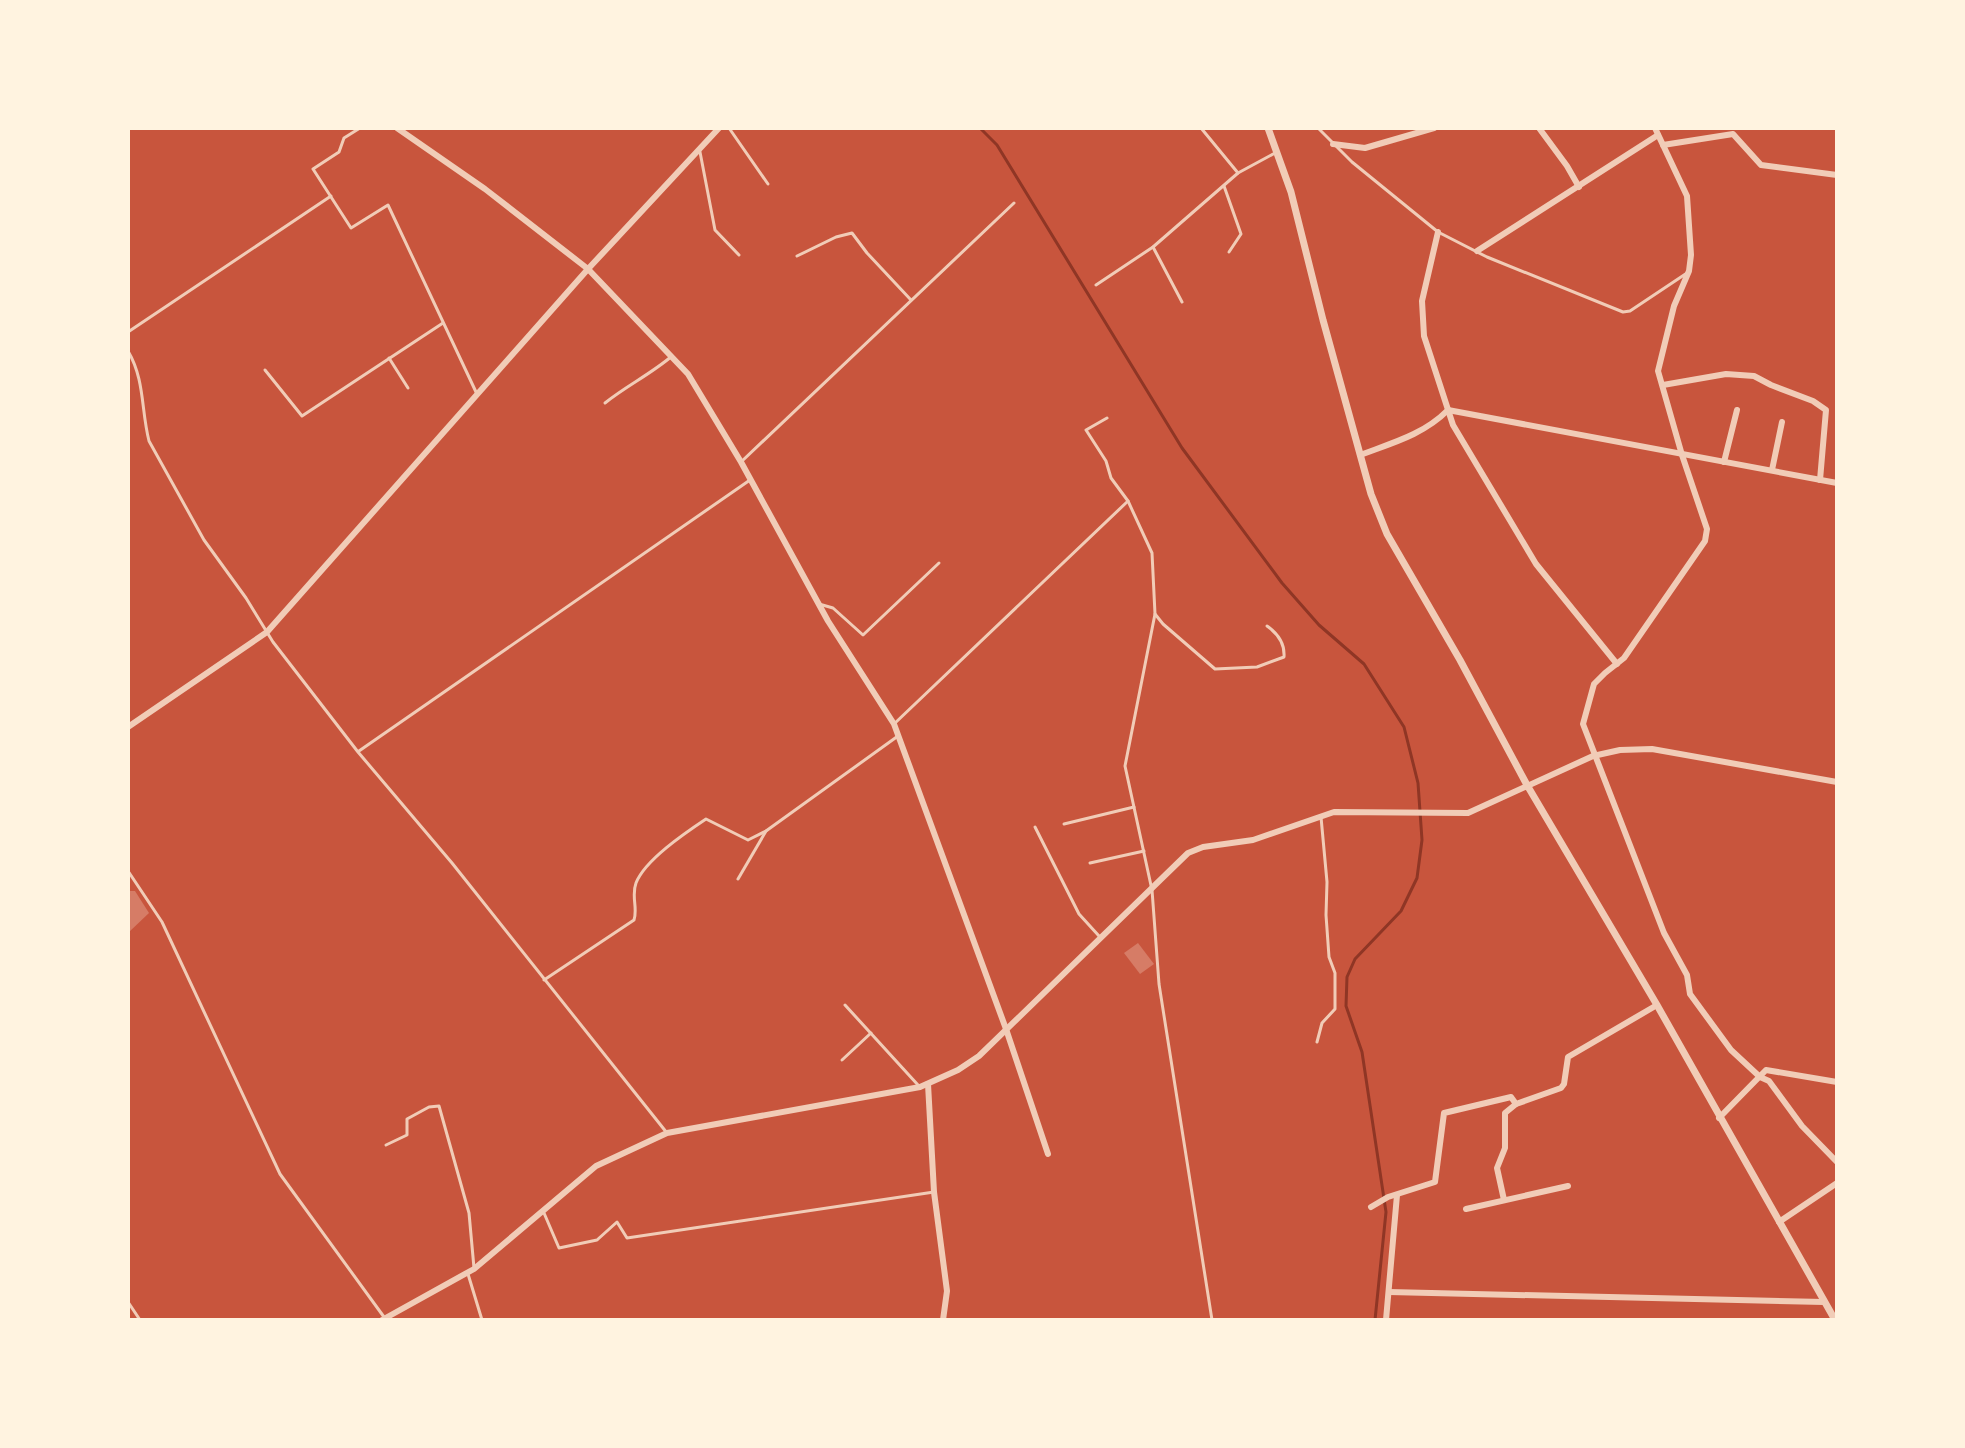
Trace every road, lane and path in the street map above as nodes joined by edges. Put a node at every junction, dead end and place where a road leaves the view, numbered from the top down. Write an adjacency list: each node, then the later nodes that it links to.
1 (360, 128): 20 (lane)
2 (397, 128): 28 (street)
3 (719, 128): 13 (street)
4 (729, 128): 17 (lane)
5 (1201, 128): 15 (lane)
6 (1268, 128): 14 (street)
7 (1318, 128): 11 (lane)
8 (1434, 128): 11 (street)
9 (1539, 128): 19 (street)
10 (1656, 132): 12 (street); 19 (street)
11 (1333, 144): 22 (lane)
12 (1663, 145): 16 (street); 29 (street)
13 (700, 152): 26 (lane); 28 (street)
14 (1275, 153): 15 (lane); 47 (street)
15 (1238, 173): 18 (lane)
16 (1837, 175)
17 (768, 184)
18 (1224, 186): 23 (lane); 25 (lane)
19 (1579, 187): 24 (street)
20 (331, 196): 33 (lane); 34 (lane)
21 (1014, 203): 31 (lane)
22 (1438, 232): 24 (lane); 43 (street)
23 (1153, 247): 30 (lane); 32 (lane)
24 (1477, 251): 29 (lane)
25 (1229, 252)
26 (739, 255)
27 (797, 256): 31 (lane)
28 (588, 269): 36 (street); 41 (street)
29 (1689, 271): 39 (street)
30 (1096, 285)
31 (911, 300): 49 (lane)
32 (1182, 302)
33 (444, 323): 37 (lane); 41 (lane)
34 (128, 332)
35 (128, 351): 60 (lane)
36 (672, 356): 42 (lane); 49 (street)
37 (389, 358): 38 (lane); 40 (lane)
38 (265, 370)
39 (1663, 385): 48 (street); 53 (street)
40 (408, 388)
41 (478, 395): 60 (street)
42 (605, 403)
43 (1448, 410): 47 (street); 48 (street); 61 (street)
44 (1737, 410): 50 (street)
45 (1107, 418): 55 (lane)
46 (1782, 422): 51 (street)
47 (1360, 455): 68 (street)
48 (1682, 455): 50 (street); 61 (street)
49 (741, 462): 52 (street)
50 (1724, 462): 51 (street)
51 (1772, 470): 53 (street)
52 (750, 480): 57 (street); 65 (lane)
53 (1820, 480): 54 (street)
54 (1837, 483)
55 (1128, 501): 58 (lane); 62 (lane)
56 (939, 563): 57 (lane)
57 (819, 604): 62 (street)
58 (1155, 614): 59 (lane); 69 (lane)
59 (1267, 626)
60 (267, 632): 63 (street); 65 (lane)
61 (1617, 664): 66 (street)
62 (894, 724): 64 (street)
63 (128, 727)
64 (898, 736): 73 (lane); 83 (street)
65 (358, 752): 80 (lane)
66 (1593, 756): 67 (street); 68 (street); 87 (street)
67 (1837, 782)
68 (1527, 785): 70 (street); 82 (street)
69 (1134, 807): 71 (lane); 74 (lane)
70 (1321, 817): 78 (street); 85 (lane)
71 (1064, 824)
72 (1035, 827): 79 (lane)
73 (766, 831): 77 (lane); 80 (lane)
74 (1144, 851): 75 (lane); 78 (lane)
75 (1090, 863)
76 (128, 871): 110 (lane)
77 (738, 879)
78 (1152, 890): 79 (street); 113 (lane)
79 (1101, 939): 83 (street)
80 (544, 980): 92 (lane)
81 (845, 1005): 84 (lane)
82 (1657, 1005): 90 (street); 91 (street)
83 (1006, 1029): 89 (street); 94 (street)
84 (871, 1033): 86 (lane); 89 (lane)
85 (1317, 1042)
86 (842, 1060)
87 (1760, 1077): 88 (street); 91 (street); 95 (street)
88 (1837, 1082)
89 (924, 1086): 92 (street); 98 (street)
90 (1516, 1104): 99 (street); 100 (street)
91 (1719, 1118): 104 (street)
92 (667, 1133): 103 (street)
93 (386, 1145): 105 (lane)
94 (1048, 1154)
95 (1837, 1162)
96 (1837, 1183): 104 (street)
97 (1568, 1186): 100 (street)
98 (934, 1192): 103 (lane); 112 (street)
99 (1397, 1195): 101 (street); 106 (street)
100 (1504, 1200): 102 (street)
101 (1371, 1207)
102 (1466, 1209)
103 (543, 1212): 105 (street)
104 (1779, 1222): 108 (street)
105 (471, 1270): 110 (street); 111 (lane)
106 (1389, 1292): 108 (street); 114 (street)
107 (128, 1302): 109 (lane)
108 (1824, 1302): 115 (street)
109 (140, 1320)
110 (384, 1320)
111 (482, 1320)
112 (943, 1320)
113 (1212, 1320)
114 (1386, 1320)
115 (1835, 1320)

